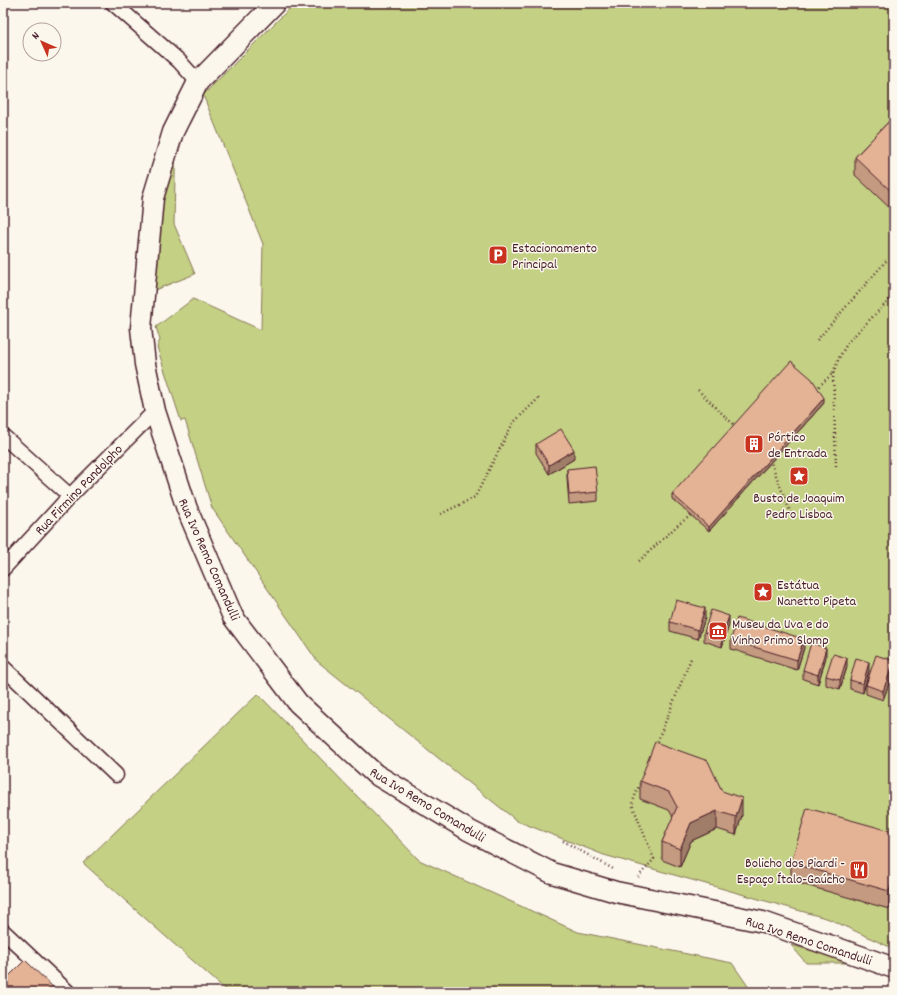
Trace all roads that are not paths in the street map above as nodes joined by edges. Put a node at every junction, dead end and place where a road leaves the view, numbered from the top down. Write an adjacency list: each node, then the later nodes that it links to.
1 (113, 3): 3 (street)
2 (275, 3): 3 (street, Rua Ivo Remo Comandulli)
3 (198, 82): 4 (street, Rua Ivo Remo Comandulli)
4 (155, 411): 6 (street, Rua Firmino Pandolpho); 11 (street, Rua Ivo Remo Comandulli)
5 (3, 436): 6 (street)
6 (70, 496): 7 (street, Rua Firmino Pandolpho)
7 (3, 569)
8 (3, 667): 9 (street)
9 (116, 775)
10 (3, 931): 12 (street)
11 (894, 968)
12 (68, 992)

